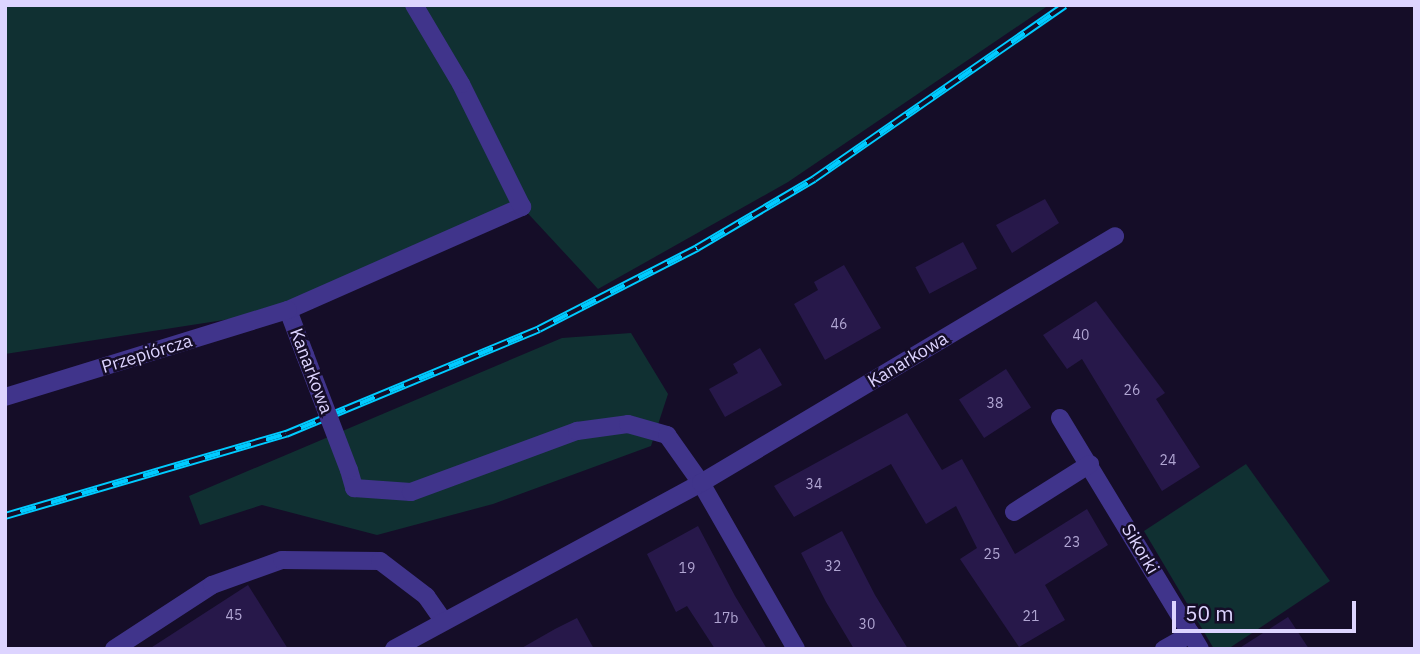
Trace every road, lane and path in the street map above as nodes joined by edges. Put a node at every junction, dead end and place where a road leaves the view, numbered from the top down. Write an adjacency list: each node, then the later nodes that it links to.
1 (414, 5): 3 (street, Kanarkowa)
2 (1115, 236): 7 (street, Kanarkowa)
3 (288, 310): 4 (street, Przepiórcza); 7 (street, Kanarkowa, bridge)
4 (5, 397)
5 (1060, 418): 6 (street, Sikorki)
6 (1090, 464): 8 (street); 10 (street, Sikorki)
7 (701, 483): 9 (street, Kanarkowa); 13 (street, Kanarkowa)
8 (1014, 512)
9 (443, 621): 11 (street); 12 (street, Kanarkowa)
10 (1195, 641): 14 (street, Sikorki)
11 (114, 649)
12 (394, 649)
13 (796, 649)
14 (1164, 649)

